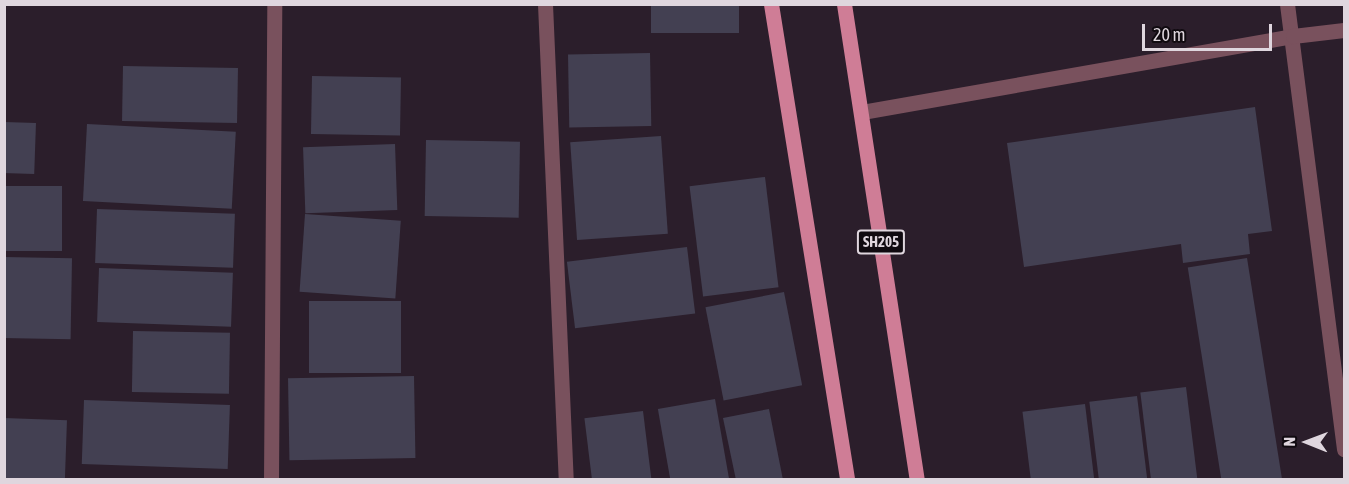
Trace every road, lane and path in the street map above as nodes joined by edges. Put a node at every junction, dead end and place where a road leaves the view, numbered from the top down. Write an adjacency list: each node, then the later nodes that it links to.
1 (274, 4): 10 (street)
2 (546, 4): 11 (street)
3 (771, 4): 12 (main road)
4 (844, 4): 8 (main road, SH205)
5 (1287, 4): 7 (street)
6 (1344, 30): 7 (street)
7 (1293, 36): 8 (street); 9 (street)
8 (862, 112): 13 (main road, SH205)
9 (1344, 449)
10 (271, 480)
11 (566, 480)
12 (847, 480)
13 (917, 480)

